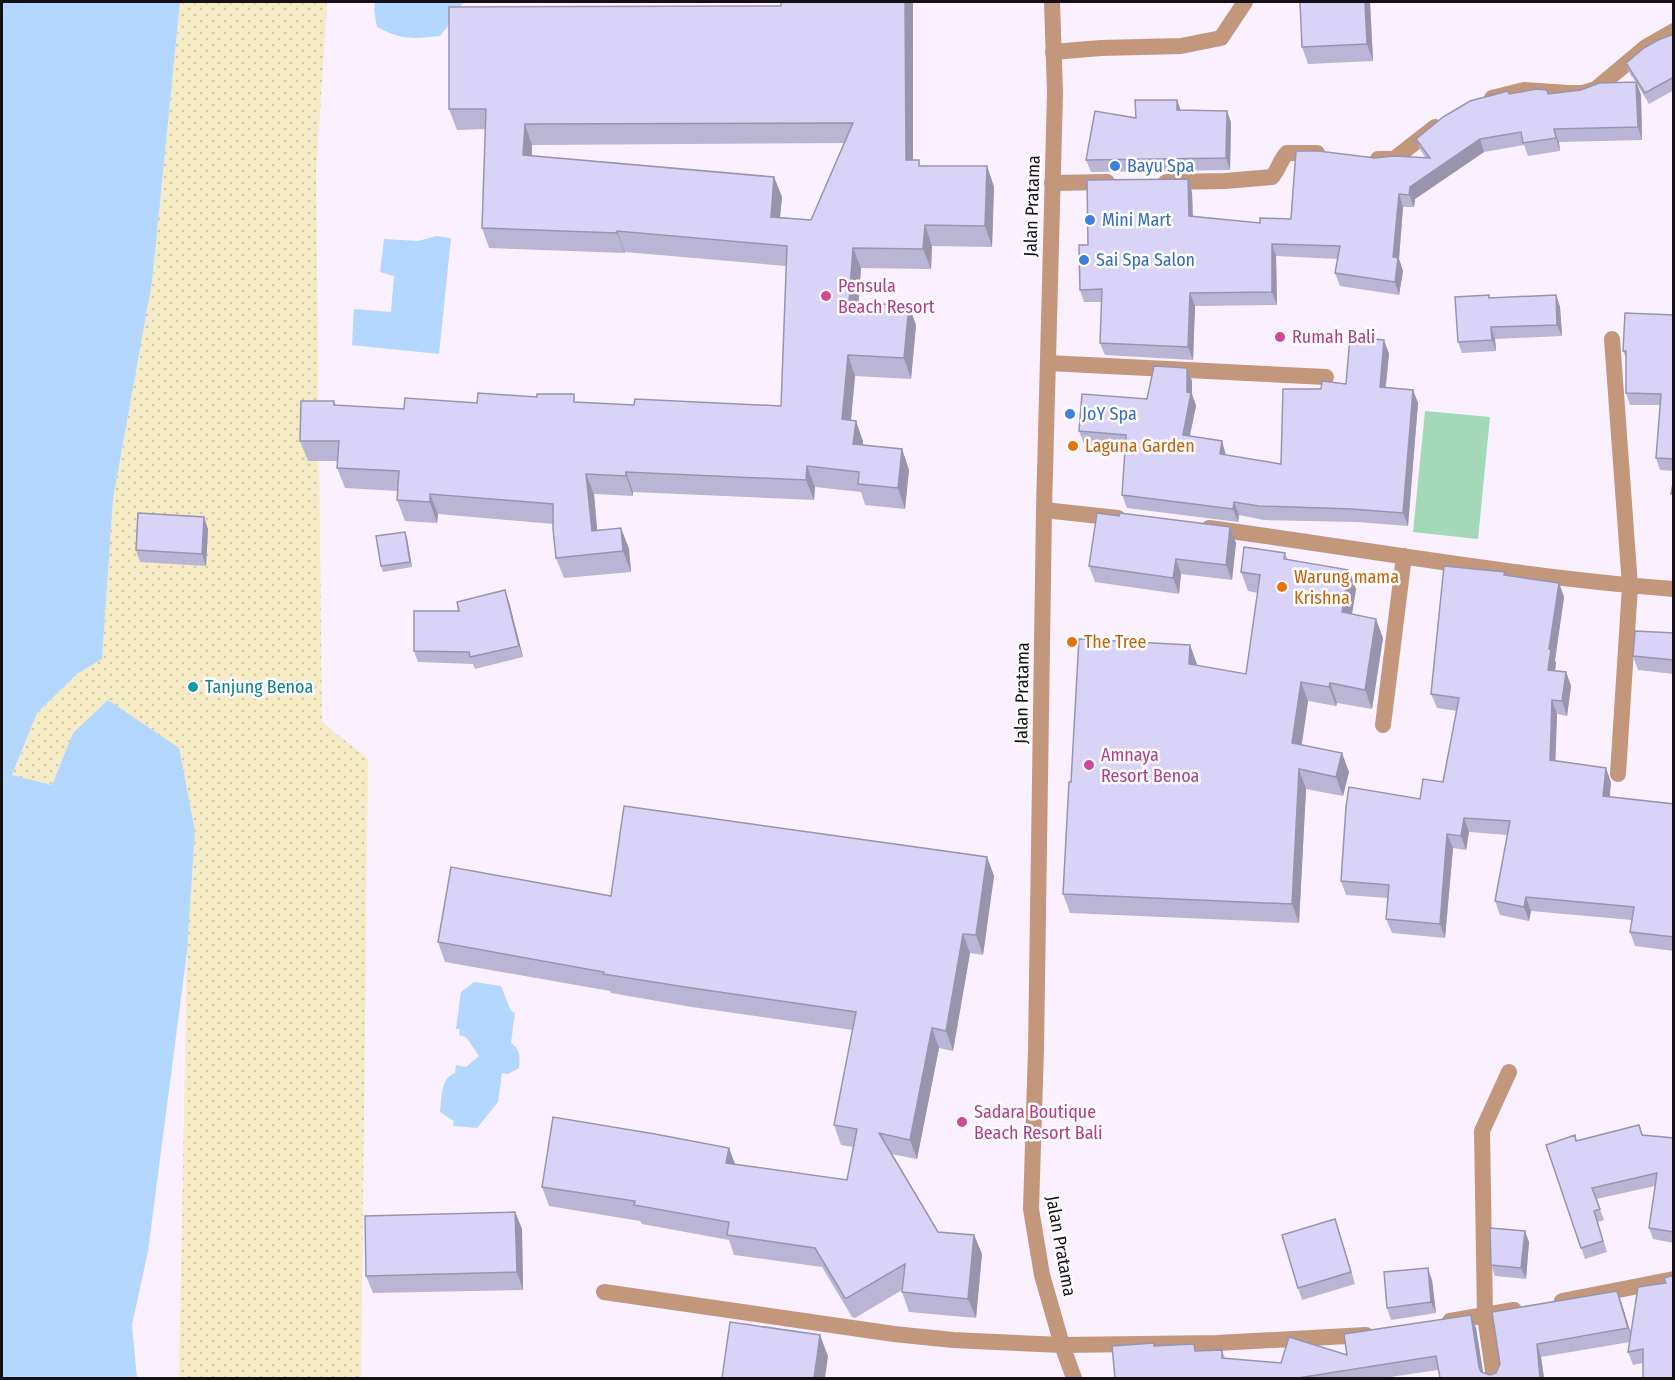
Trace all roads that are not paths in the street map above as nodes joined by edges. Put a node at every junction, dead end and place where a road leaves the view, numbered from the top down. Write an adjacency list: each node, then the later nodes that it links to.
1 (1052, 2): 4 (street, Jalan Pratama)
2 (1245, 2): 4 (street)
3 (1674, 31): 5 (street)
4 (1053, 52): 11 (street, Jalan Pratama)
5 (1481, 101)
6 (1452, 115): 8 (street)
7 (1334, 154): 10 (street)
8 (1363, 158)
9 (1122, 182): 11 (street)
10 (1145, 182)
11 (1052, 183): 13 (street, Jalan Pratama)
12 (1612, 339): 19 (street)
13 (1048, 363): 14 (street); 15 (street, Jalan Pratama)
14 (1326, 377)
15 (1044, 510): 16 (street); 29 (street, Jalan Pratama)
16 (1140, 520)
17 (1199, 527): 18 (street)
18 (1404, 556): 19 (street); 21 (street)
19 (1630, 586): 20 (street); 22 (street)
20 (1674, 589)
21 (1383, 724)
22 (1618, 774)
23 (1509, 1072): 26 (street)
24 (1674, 1279): 26 (street)
25 (604, 1292): 29 (street)
26 (1485, 1316): 27 (street); 31 (street)
27 (1439, 1323)
28 (1381, 1332): 29 (street)
29 (1062, 1345): 30 (street, Jalan Pratama)
30 (1074, 1378)
31 (1494, 1378)

